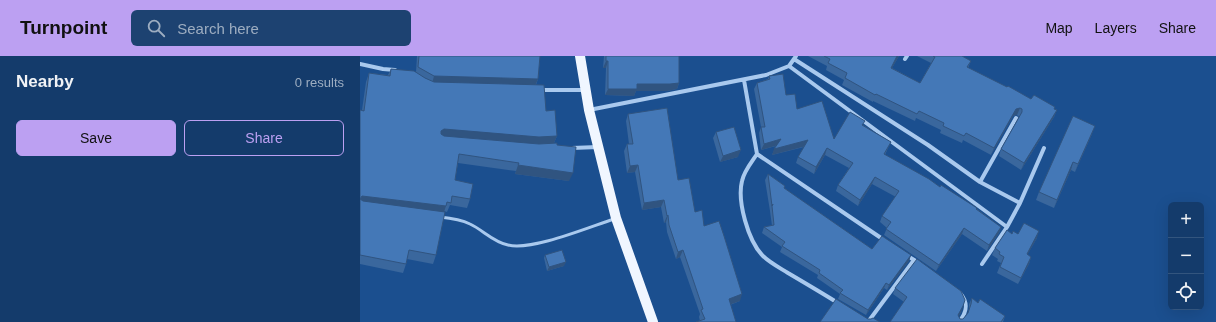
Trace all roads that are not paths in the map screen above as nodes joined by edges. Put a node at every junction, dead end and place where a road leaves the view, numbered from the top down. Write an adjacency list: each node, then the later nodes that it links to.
1 (580, 56): 8 (main road)
2 (795, 58): 4 (street); 15 (street)
3 (360, 64): 5 (street)
4 (789, 66): 6 (street); 19 (street)
5 (399, 70)
6 (744, 80): 9 (street); 14 (street)
7 (534, 90): 8 (street)
8 (586, 90): 9 (main road)
9 (589, 110): 11 (main road)
10 (1016, 118): 15 (street)
11 (598, 147): 12 (street); 18 (main road)
12 (567, 148)
13 (1044, 148): 16 (street)
14 (756, 154): 20 (street); 26 (street)
15 (980, 182): 16 (street)
16 (1020, 203): 19 (street)
17 (437, 217): 18 (lane)
18 (616, 218): 28 (main road)
19 (1007, 227): 23 (street)
20 (888, 243)
21 (901, 252): 22 (street)
22 (914, 260): 24 (street); 29 (street)
23 (982, 264)
24 (921, 265)
25 (958, 290): 30 (street)
26 (842, 305)
27 (862, 317): 29 (street)
28 (653, 322)
29 (868, 322)
30 (959, 322)

